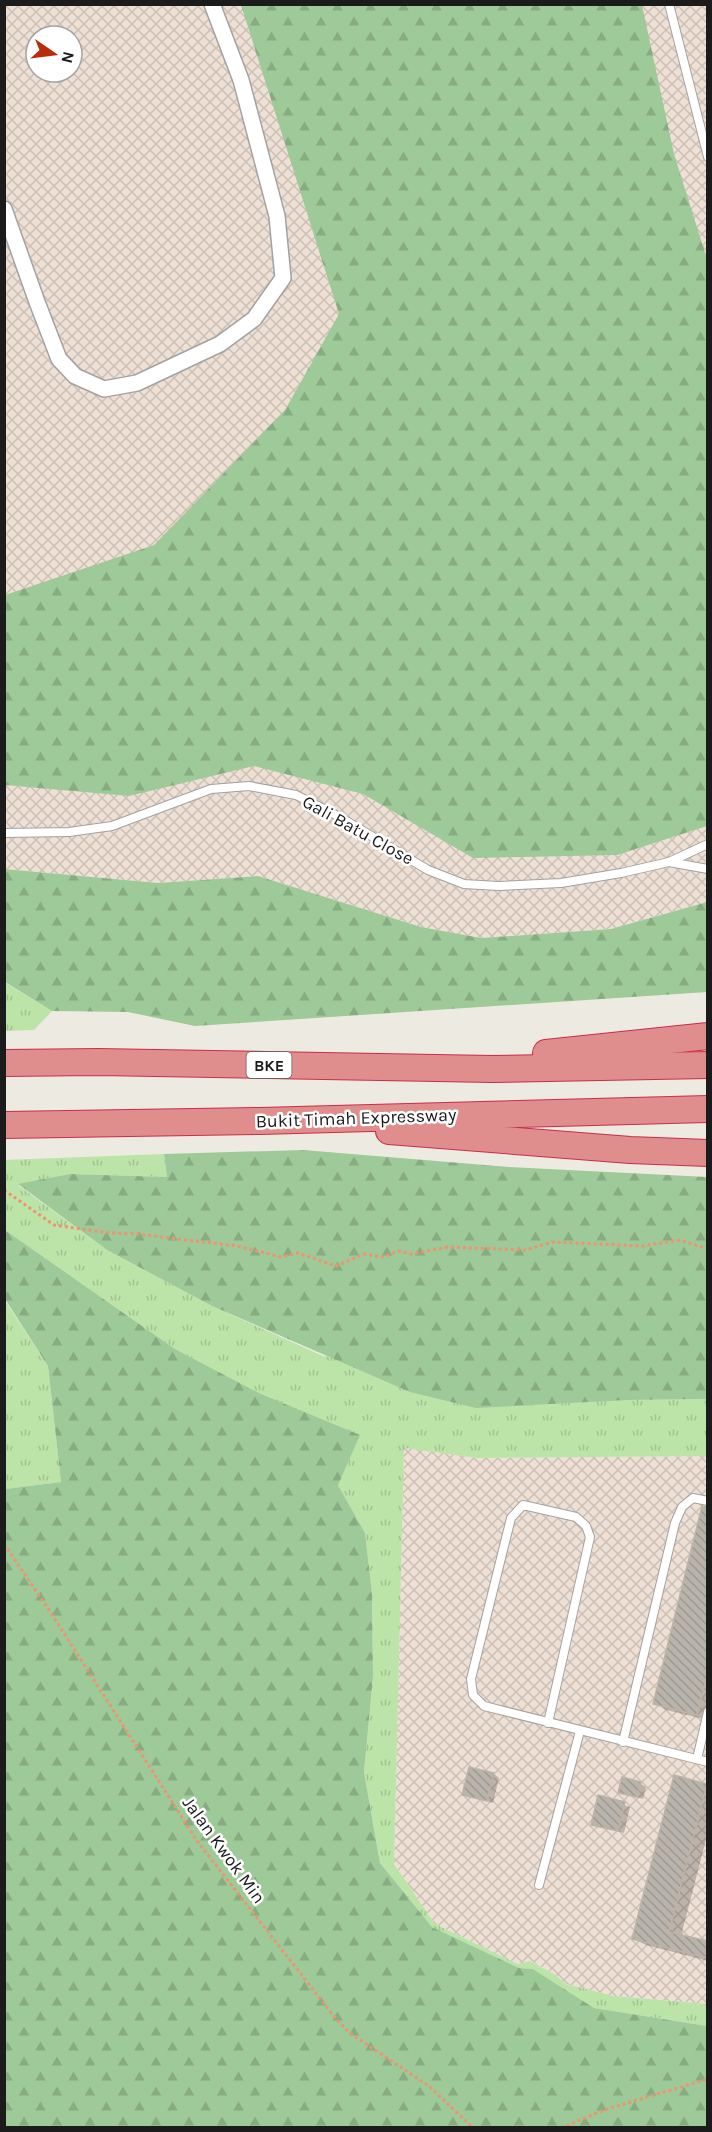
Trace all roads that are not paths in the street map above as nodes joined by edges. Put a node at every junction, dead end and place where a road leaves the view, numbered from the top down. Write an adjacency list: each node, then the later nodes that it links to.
1 (212, 4): 4 (street)
2 (669, 4): 3 (lane)
3 (708, 157)
4 (4, 209)
5 (4, 833): 7 (lane, Gali Batu Close)
6 (708, 844): 7 (lane)
7 (669, 862): 8 (lane)
8 (708, 869)
9 (708, 1036): 12 (highway)
10 (4, 1063): 12 (highway, BKE)
11 (708, 1065): 12 (highway, BKE)
12 (492, 1069)
13 (708, 1109): 14 (highway, Bukit Timah Expressway)
14 (260, 1121): 15 (highway, Bukit Timah Expressway); 16 (highway)
15 (4, 1125)
16 (708, 1153)
17 (708, 1501): 21 (lane)
18 (708, 1712): 22 (lane)
19 (548, 1723): 19 (lane); 20 (lane)
20 (580, 1731): 21 (lane); 24 (lane)
21 (623, 1742): 22 (lane)
22 (697, 1759): 23 (lane)
23 (708, 1761)
24 (539, 1885)

